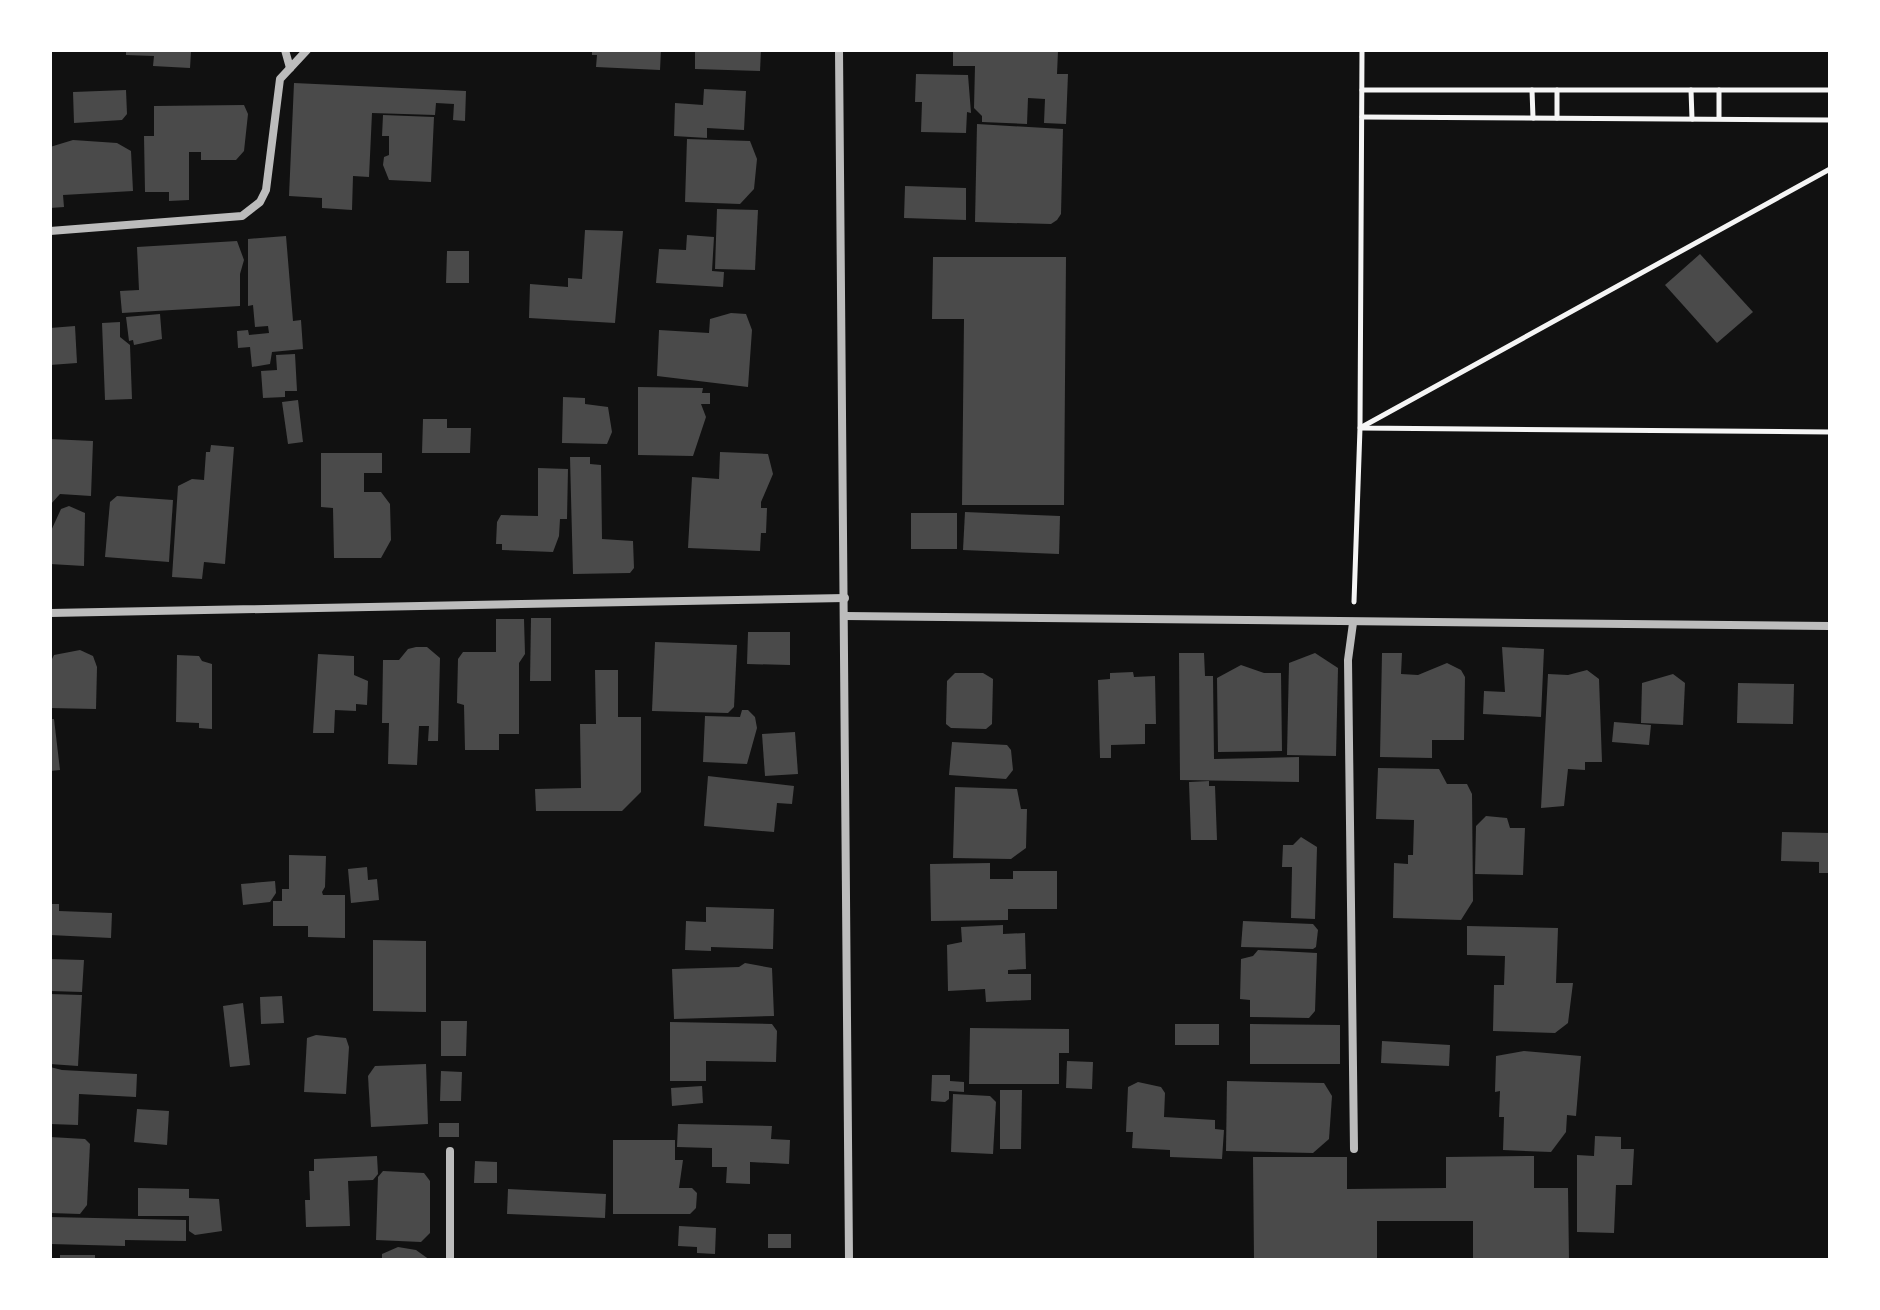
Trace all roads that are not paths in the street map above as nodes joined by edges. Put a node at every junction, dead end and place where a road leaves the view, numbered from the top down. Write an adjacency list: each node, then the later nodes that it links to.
1 (285, 50): 4 (street)
2 (307, 50): 4 (street)
3 (839, 50): 6 (street)
4 (290, 68): 5 (street)
5 (50, 231)
6 (845, 598): 7 (street); 8 (street)
7 (50, 613)
8 (845, 616): 9 (street); 14 (street)
9 (1353, 623): 10 (street); 11 (street)
10 (1830, 626)
11 (1354, 1149)
12 (450, 1151): 13 (street)
13 (450, 1260)
14 (849, 1260)

